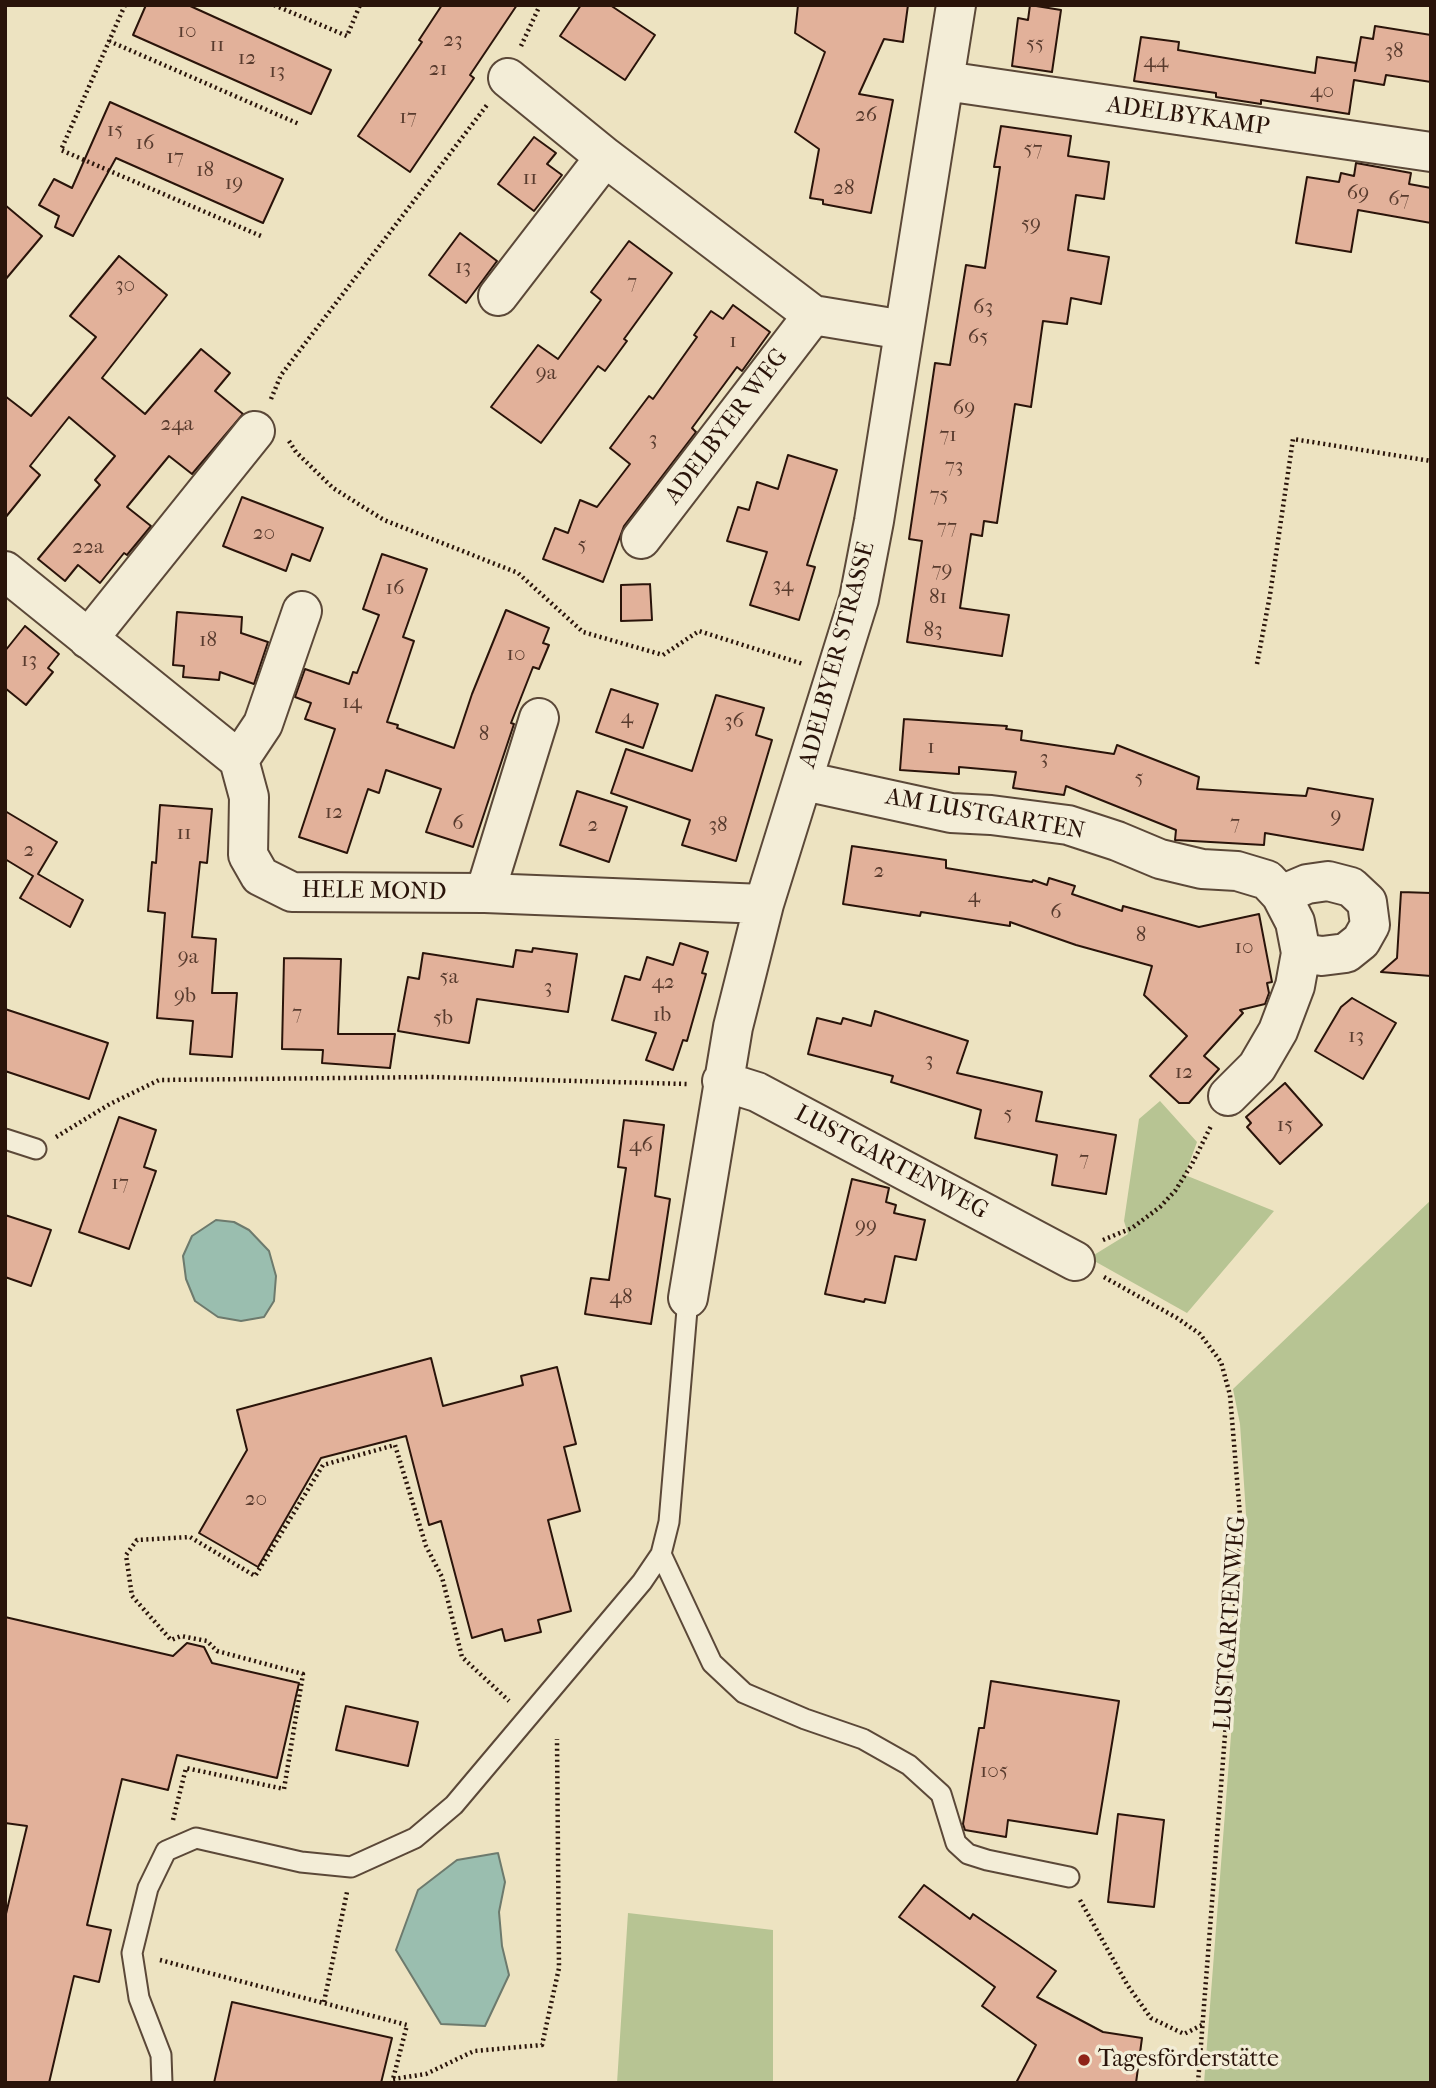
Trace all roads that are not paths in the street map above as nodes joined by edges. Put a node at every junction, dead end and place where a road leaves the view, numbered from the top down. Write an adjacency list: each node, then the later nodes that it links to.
1 (956, 5): 3 (street, ADELBYER STRASSE)
2 (508, 78): 5 (street)
3 (945, 81): 4 (street, ADELBYKAMP); 8 (street, ADELBYER STRASSE)
4 (1431, 152)
5 (605, 157): 6 (street); 7 (street)
6 (498, 296)
7 (813, 315): 8 (street); 10 (street, ADELBYER WEG)
8 (904, 330): 16 (street, ADELBYER STRASSE)
9 (268, 430): 13 (street)
10 (641, 539)
11 (5, 571): 13 (street)
12 (302, 611): 15 (street)
13 (88, 639): 15 (street)
14 (539, 718): 17 (street)
15 (239, 760): 17 (street, HELE MOND)
16 (804, 781): 18 (street, AM LUSTGARTEN); 19 (street, ADELBYER STRASSE)
17 (485, 893): 19 (street, HELE MOND)
18 (1281, 895): 20 (street); 20 (street)
19 (764, 904): 21 (street, ADELBYER STRASSE)
20 (1301, 953): 22 (street)
21 (722, 1081): 25 (street, LUSTGARTENWEG); 26 (street, ADELBYER STRASSE)
22 (1228, 1096)
23 (5, 1139): 24 (lane)
24 (36, 1149)
25 (1075, 1261)
26 (688, 1298): 27 (lane)
27 (661, 1554): 28 (lane); 29 (lane)
28 (1069, 1877)
29 (162, 2083)

